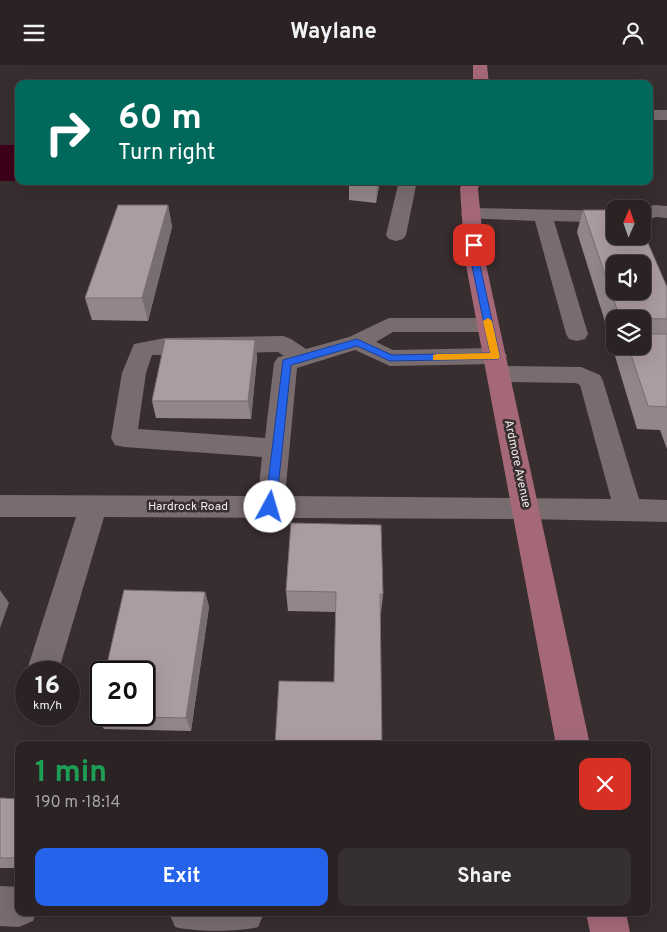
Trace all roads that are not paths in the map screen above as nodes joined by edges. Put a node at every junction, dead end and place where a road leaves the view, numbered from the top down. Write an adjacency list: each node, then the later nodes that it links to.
1 (480, 65): 2 (main road)
2 (481, 80)
3 (653, 115): 4 (lane)
4 (667, 115)
5 (407, 185): 12 (lane)
6 (470, 185): 9 (main road, Ardmore Avenue)
7 (651, 212): 8 (lane)
8 (667, 212)
9 (471, 214): 10 (lane); 13 (main road, Ardmore Avenue)
10 (543, 216): 11 (lane); 14 (lane)
11 (606, 217)
12 (396, 235)
13 (488, 325): 15 (lane); 17 (main road, Ardmore Avenue)
14 (577, 333)
15 (357, 342): 16 (lane); 17 (lane)
16 (303, 358): 18 (lane); 18 (lane)
17 (497, 365): 22 (main road, Ardmore Avenue); 23 (lane)
18 (277, 448): 21 (lane)
19 (0, 506): 20 (lane, Hardrock Road)
20 (92, 507): 21 (lane, Hardrock Road); 25 (lane)
21 (270, 507): 22 (lane, Hardrock Road)
22 (527, 508): 23 (lane, Hardrock Road); 26 (main road, Ardmore Avenue)
23 (628, 510): 24 (lane, Hardrock Road)
24 (667, 511)
25 (46, 661)
26 (572, 741)
27 (0, 907): 28 (lane)
28 (15, 907)
29 (607, 916): 30 (main road)
30 (610, 932)

